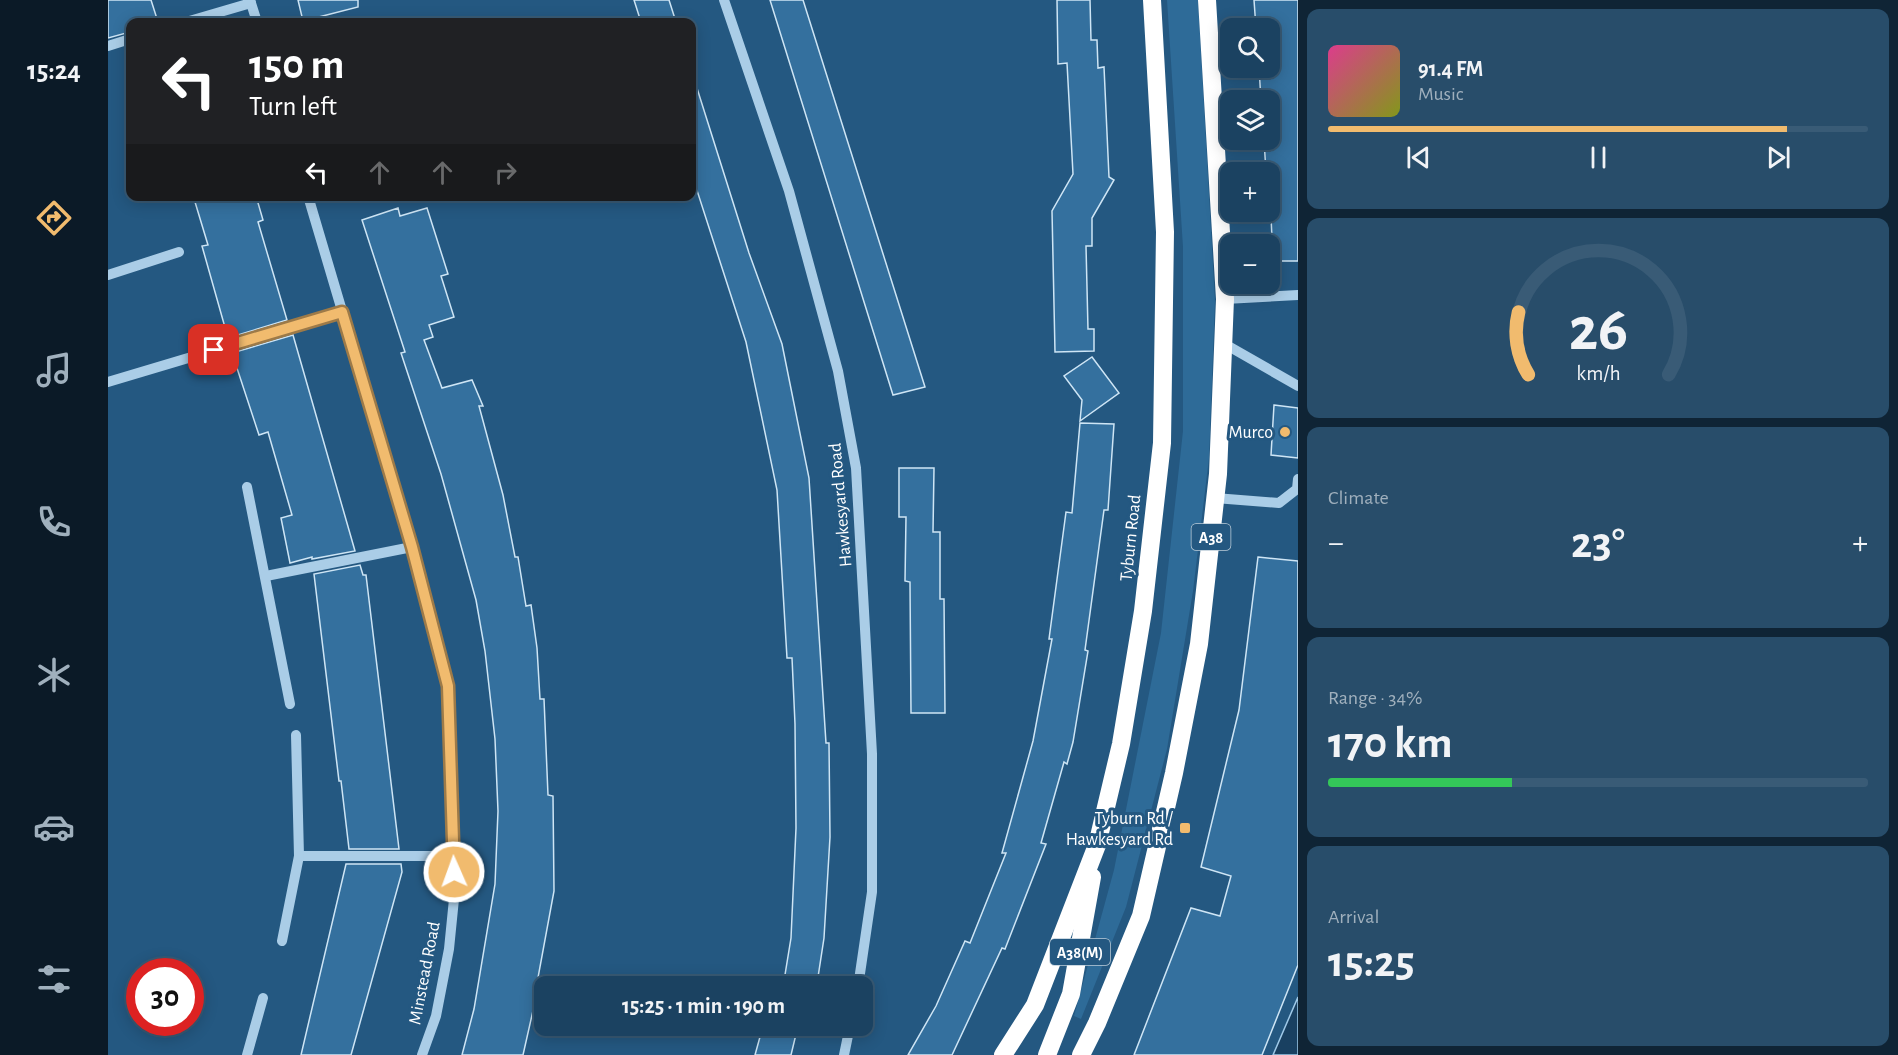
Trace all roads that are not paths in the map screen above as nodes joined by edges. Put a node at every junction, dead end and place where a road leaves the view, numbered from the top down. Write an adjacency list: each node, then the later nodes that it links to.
1 (724, 0): 29 (street, Hawkesyard Road)
2 (1152, 0): 25 (highway, Tyburn Road)
3 (1206, 0): 13 (highway, A38)
4 (251, 2): 5 (street); 6 (street)
5 (199, 18)
6 (256, 18)
7 (126, 40): 8 (street)
8 (108, 46)
9 (309, 201): 14 (street, Minstead Road)
10 (179, 252): 11 (street)
11 (108, 275)
12 (1298, 296): 13 (street)
13 (1225, 299): 15 (highway, A38)
14 (342, 312): 16 (street); 21 (street, Minstead Road)
15 (1223, 343): 17 (street); 20 (highway, A38)
16 (108, 382)
17 (1298, 386)
18 (1298, 479): 20 (street)
19 (247, 486): 22 (street)
20 (1215, 498): 37 (highway, A38)
21 (412, 547): 22 (street); 27 (street, Minstead Road)
22 (266, 576): 23 (street)
23 (290, 704)
24 (296, 735): 26 (street)
25 (1097, 844): 35 (highway, Tyburn Road); 36 (highway, A38(M))
26 (299, 856): 27 (street); 28 (street)
27 (453, 856): 33 (street, Minstead Road)
28 (282, 941)
29 (860, 976)
30 (263, 998): 32 (street)
31 (848, 1036): 34 (street)
32 (247, 1055)
33 (422, 1055)
34 (844, 1055)
35 (1003, 1055)
36 (1047, 1055)
37 (1081, 1055)

